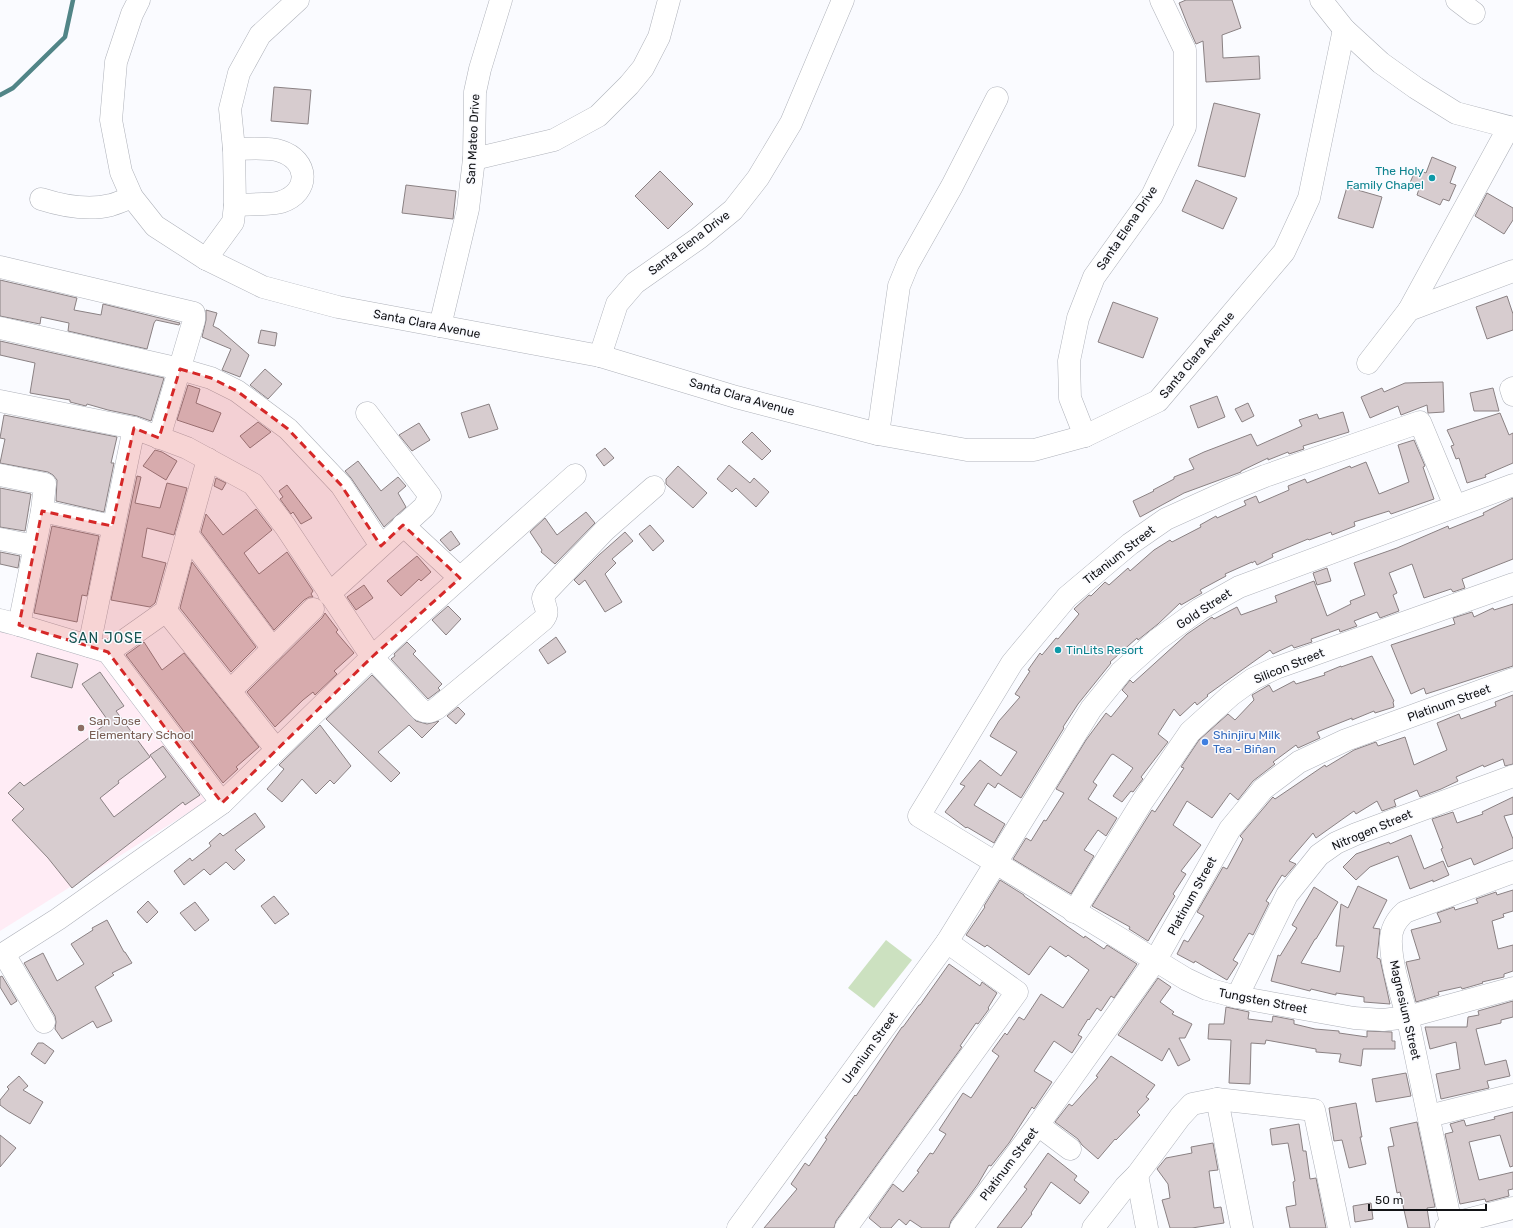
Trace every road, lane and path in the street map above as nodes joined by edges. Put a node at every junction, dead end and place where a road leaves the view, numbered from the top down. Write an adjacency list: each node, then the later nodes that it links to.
1 (139, 0): 15 (street, Santa Clara Avenue)
2 (298, 0): 13 (street)
3 (501, 0): 14 (street, San Mateo Drive)
4 (669, 0): 14 (street)
5 (843, 0): 24 (street, Santa Elena Drive)
6 (1161, 0): 33 (street, Santa Elena Drive)
7 (1321, 0): 10 (street)
8 (1457, 0): 9 (street)
9 (1474, 13)
10 (1344, 29): 12 (street); 33 (street, Santa Clara Avenue)
11 (997, 98): 32 (street)
12 (1511, 127): 21 (street)
13 (234, 149): 17 (street); 17 (street)
14 (474, 159): 22 (street, San Mateo Drive)
15 (132, 197): 16 (street); 18 (street, Santa Clara Avenue)
16 (41, 199)
17 (235, 205): 18 (street)
18 (206, 259): 22 (street, Santa Clara Avenue)
19 (0, 267): 26 (street)
20 (1511, 269): 21 (street)
21 (1409, 310): 25 (street)
22 (440, 326): 24 (street, Santa Clara Avenue)
23 (0, 328): 26 (street)
24 (600, 356): 32 (street, Santa Clara Avenue)
25 (1368, 363)
26 (180, 368): 34 (street); 47 (street)
27 (1513, 388): 28 (street)
28 (1513, 395)
29 (0, 402): 31 (street)
30 (367, 413): 42 (street)
31 (134, 428): 34 (street); 43 (street)
32 (878, 434): 33 (street, Santa Clara Avenue)
33 (1085, 436)
34 (159, 438): 35 (street)
35 (208, 459): 44 (street); 50 (street)
36 (0, 475): 41 (street)
37 (575, 475): 48 (street)
38 (1513, 485): 40 (street, Gold Street)
39 (654, 487): 56 (street)
40 (1455, 506): 62 (street, Gold Street); 62 (street, Titanium Street)
41 (42, 511): 43 (street); 46 (street)
42 (403, 525): 47 (street); 48 (street)
43 (112, 526): 54 (street)
44 (187, 534): 52 (street); 55 (street)
45 (0, 539): 46 (street)
46 (34, 546): 53 (street)
47 (381, 546): 50 (street)
48 (460, 578): 56 (street)
49 (1513, 584): 64 (street, Silicon Street)
50 (329, 594): 56 (street)
51 (313, 609): 55 (street)
52 (166, 611): 54 (street); 58 (street)
53 (9, 623): 54 (street)
54 (99, 649): 61 (street)
55 (273, 649): 58 (street)
56 (372, 657): 59 (street)
57 (1513, 679): 67 (street, Platinum Street)
58 (230, 691): 59 (street)
59 (276, 750): 61 (street)
60 (1513, 776): 69 (street, Nitrogen Street)
61 (222, 803): 66 (street)
62 (995, 864): 64 (street, Tungsten Street); 65 (street, Uranium Street)
63 (1513, 872): 70 (street, Magnesium Street)
64 (1074, 912): 67 (street, Tungsten Street)
65 (947, 942): 79 (street); 81 (street, Uranium Street)
66 (2, 955): 71 (street)
67 (1155, 961): 69 (street, Tungsten Street); 75 (street, Platinum Street)
68 (1513, 988): 70 (street, Tungsten Street)
69 (1237, 997): 70 (street, Tungsten Street)
70 (1407, 1017): 74 (street, Magnesium Street)
71 (44, 1022)
72 (1513, 1095): 74 (street)
73 (1217, 1099): 77 (street); 85 (street); 86 (street)
74 (1429, 1116): 80 (street, Magnesium Street)
75 (1038, 1125): 76 (street); 82 (street, Platinum Street)
76 (1070, 1149)
77 (1137, 1175): 83 (street); 84 (street)
78 (1513, 1208): 80 (street)
79 (855, 1225)
80 (1449, 1226)
81 (738, 1228)
82 (961, 1228)
83 (1093, 1228)
84 (1147, 1228)
85 (1242, 1228)
86 (1339, 1228)

